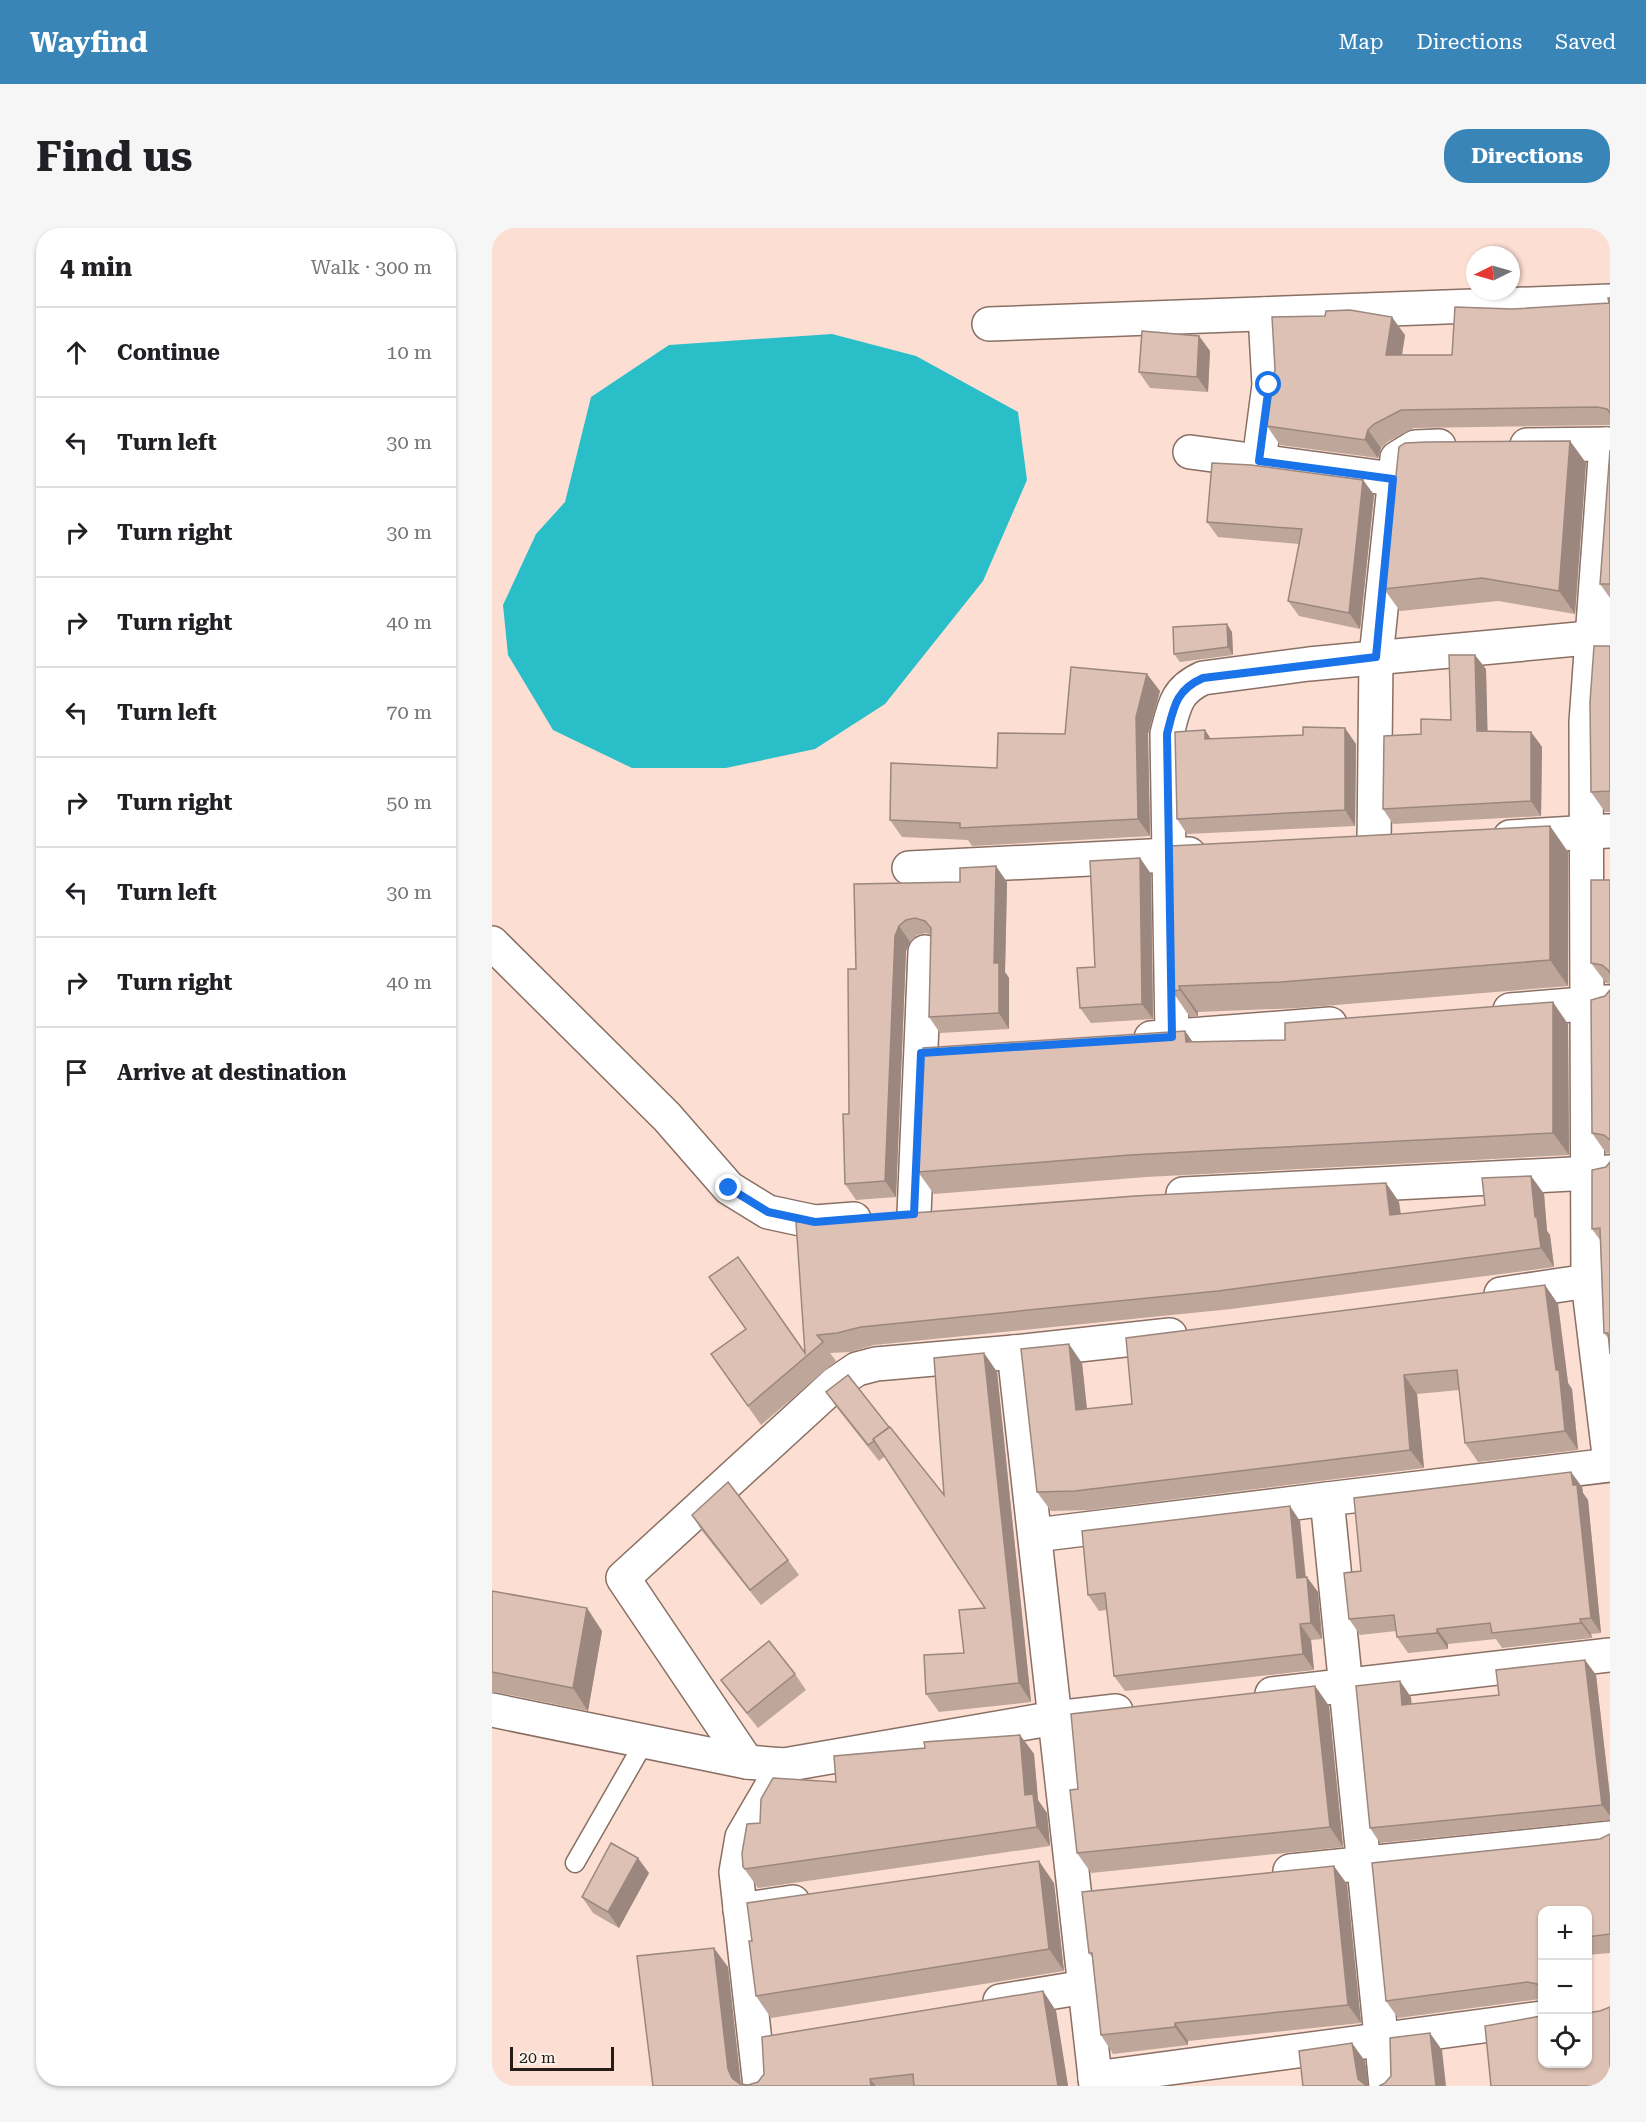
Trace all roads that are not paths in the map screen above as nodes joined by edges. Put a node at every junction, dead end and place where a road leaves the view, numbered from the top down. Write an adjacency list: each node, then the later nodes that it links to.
1 (1610, 301): 2 (street)
2 (1265, 314): 3 (street); 8 (street)
3 (990, 324)
4 (1608, 444): 6 (street); 10 (street)
5 (1464, 445): 9 (street)
6 (1500, 445)
7 (1190, 452): 8 (street)
8 (1259, 461): 9 (street)
9 (1393, 479): 11 (street)
10 (1601, 637): 11 (street); 12 (street)
11 (1376, 657): 15 (street); 18 (street)
12 (1598, 832): 13 (street); 22 (street)
13 (1480, 839)
14 (1409, 842): 15 (street)
15 (1374, 844): 16 (street)
16 (1339, 846)
17 (1225, 852): 18 (street)
18 (1167, 856): 19 (street); 25 (street)
19 (909, 868)
20 (492, 943): 32 (street)
21 (925, 952): 28 (street)
22 (1599, 1003): 23 (street); 29 (street)
23 (1481, 1012)
24 (1362, 1022): 25 (street)
25 (1172, 1037): 26 (street)
26 (1126, 1039)
27 (955, 1050): 28 (street)
28 (921, 1053): 32 (street)
29 (1599, 1172): 30 (street); 33 (street)
30 (1159, 1195)
31 (949, 1212): 32 (street)
32 (914, 1214)
33 (1588, 1281): 34 (street); 37 (street)
34 (1473, 1298)
35 (1203, 1331): 36 (street)
36 (1014, 1352): 40 (street); 48 (street)
37 (1604, 1366): 38 (street)
38 (1610, 1464): 39 (street)
39 (1327, 1499): 40 (street); 42 (street)
40 (1036, 1535): 46 (street)
41 (1610, 1655): 42 (street)
42 (1345, 1685): 43 (street); 52 (street)
43 (1241, 1697)
44 (1148, 1708): 46 (street)
45 (492, 1710): 47 (street)
46 (1055, 1718): 49 (street); 55 (street)
47 (645, 1741): 48 (street); 51 (lane)
48 (747, 1762): 49 (street)
49 (784, 1765): 58 (street)
50 (1610, 1838): 52 (street)
51 (574, 1863)
52 (1363, 1863): 54 (street); 64 (street)
53 (1036, 1867): 55 (street)
54 (1259, 1874)
55 (1073, 1877): 56 (street); 59 (street)
56 (1109, 1890)
57 (823, 1898): 58 (street)
58 (740, 1910): 63 (street)
59 (1084, 1987): 60 (street); 65 (street)
60 (967, 2006)
61 (1538, 2019): 64 (street)
62 (790, 2035): 63 (street)
63 (754, 2040): 66 (street)
64 (1381, 2040): 65 (street); 67 (street)
65 (1095, 2082)
66 (760, 2086)
67 (1386, 2086)

